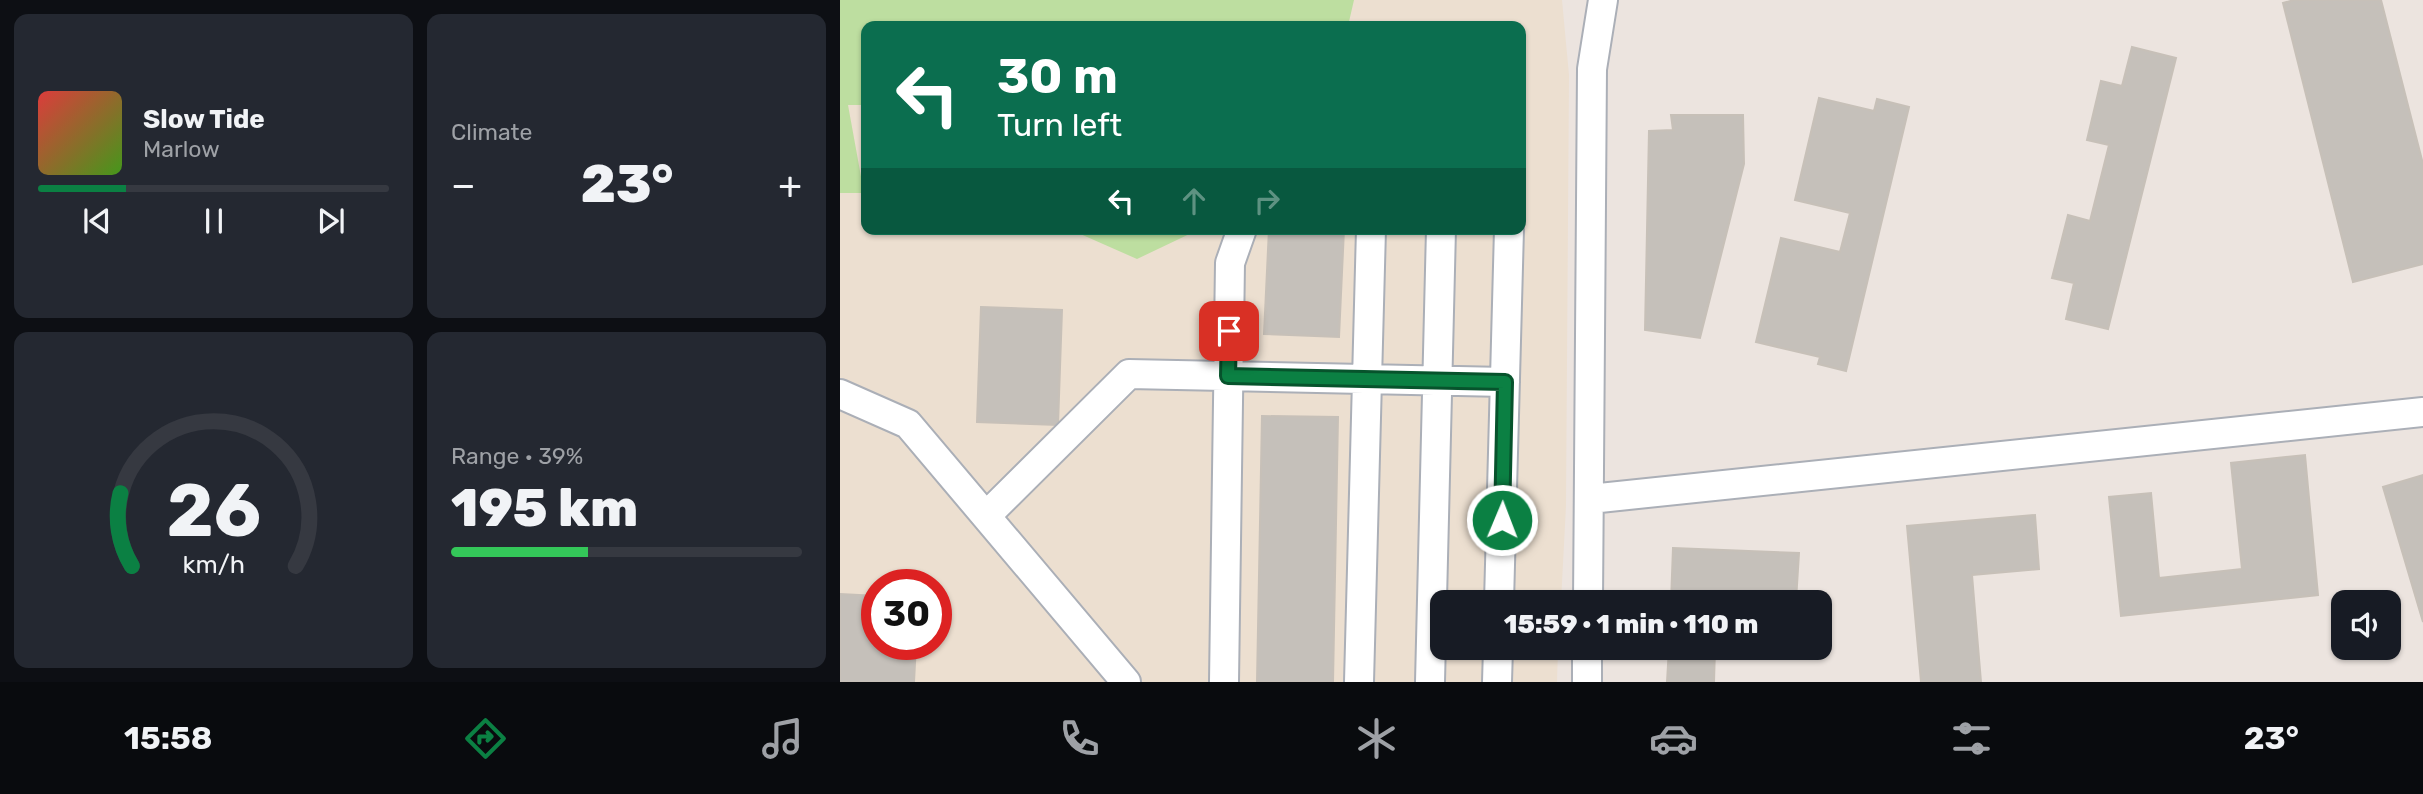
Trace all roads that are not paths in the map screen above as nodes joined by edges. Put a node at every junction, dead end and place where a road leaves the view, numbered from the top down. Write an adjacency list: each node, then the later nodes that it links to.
1 (1603, 0): 12 (street)
2 (1240, 235): 6 (street)
3 (1371, 235): 7 (street)
4 (1441, 235): 8 (street)
5 (1510, 235): 9 (street)
6 (1228, 376): 7 (street); 13 (street); 19 (street)
7 (1367, 379): 8 (street); 20 (street)
8 (1437, 381): 9 (street); 21 (street)
9 (1505, 382): 14 (street)
10 (840, 394): 13 (street)
11 (2423, 412): 12 (street)
12 (1590, 499): 15 (street)
13 (986, 516): 18 (street)
14 (1499, 590)
15 (1588, 590)
16 (1498, 660): 22 (street)
17 (1587, 660): 23 (street)
18 (1126, 682)
19 (1224, 682)
20 (1359, 682)
21 (1430, 682)
22 (1497, 682)
23 (1587, 682)

